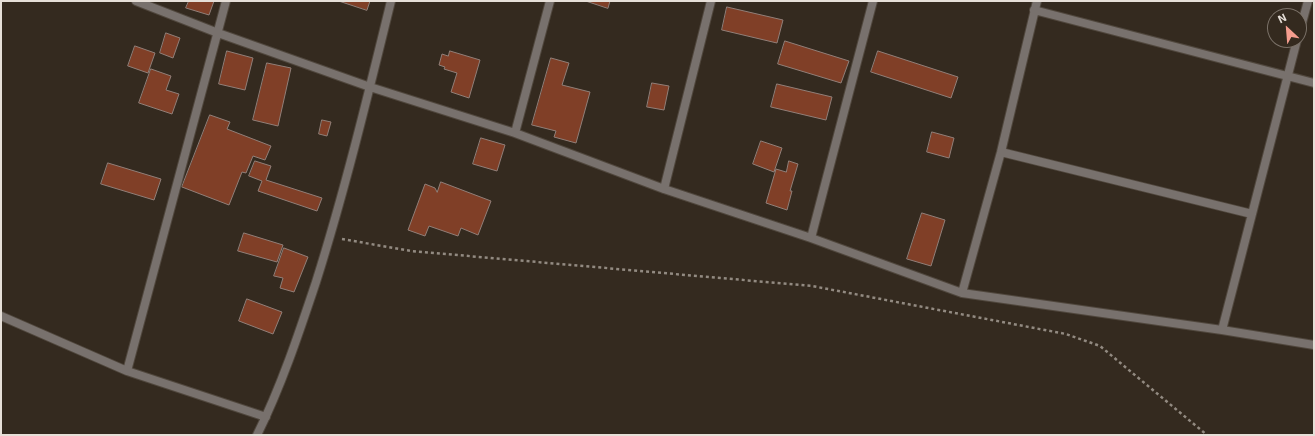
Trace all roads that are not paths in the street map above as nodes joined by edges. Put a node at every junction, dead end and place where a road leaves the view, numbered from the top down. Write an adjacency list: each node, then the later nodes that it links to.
1 (136, 1): 9 (street)
2 (226, 1): 9 (street)
3 (391, 1): 13 (street)
4 (550, 1): 14 (street)
5 (711, 1): 16 (street)
6 (873, 1): 18 (street)
7 (1036, 1): 8 (street)
8 (1034, 10): 11 (street); 15 (street)
9 (218, 33): 13 (street); 23 (street)
10 (1295, 48): 11 (street)
11 (1288, 76): 12 (street); 17 (street)
12 (1314, 83)
13 (370, 87): 14 (street); 24 (street)
14 (515, 133): 16 (street)
15 (1001, 152): 17 (street); 19 (street)
16 (664, 188): 18 (street)
17 (1252, 214): 21 (street)
18 (811, 238): 19 (street)
19 (962, 293): 21 (street)
20 (1, 316): 23 (street)
21 (1222, 330): 22 (street)
22 (1314, 345)
23 (127, 370): 24 (street)
24 (266, 417): 25 (street)
25 (257, 435)

